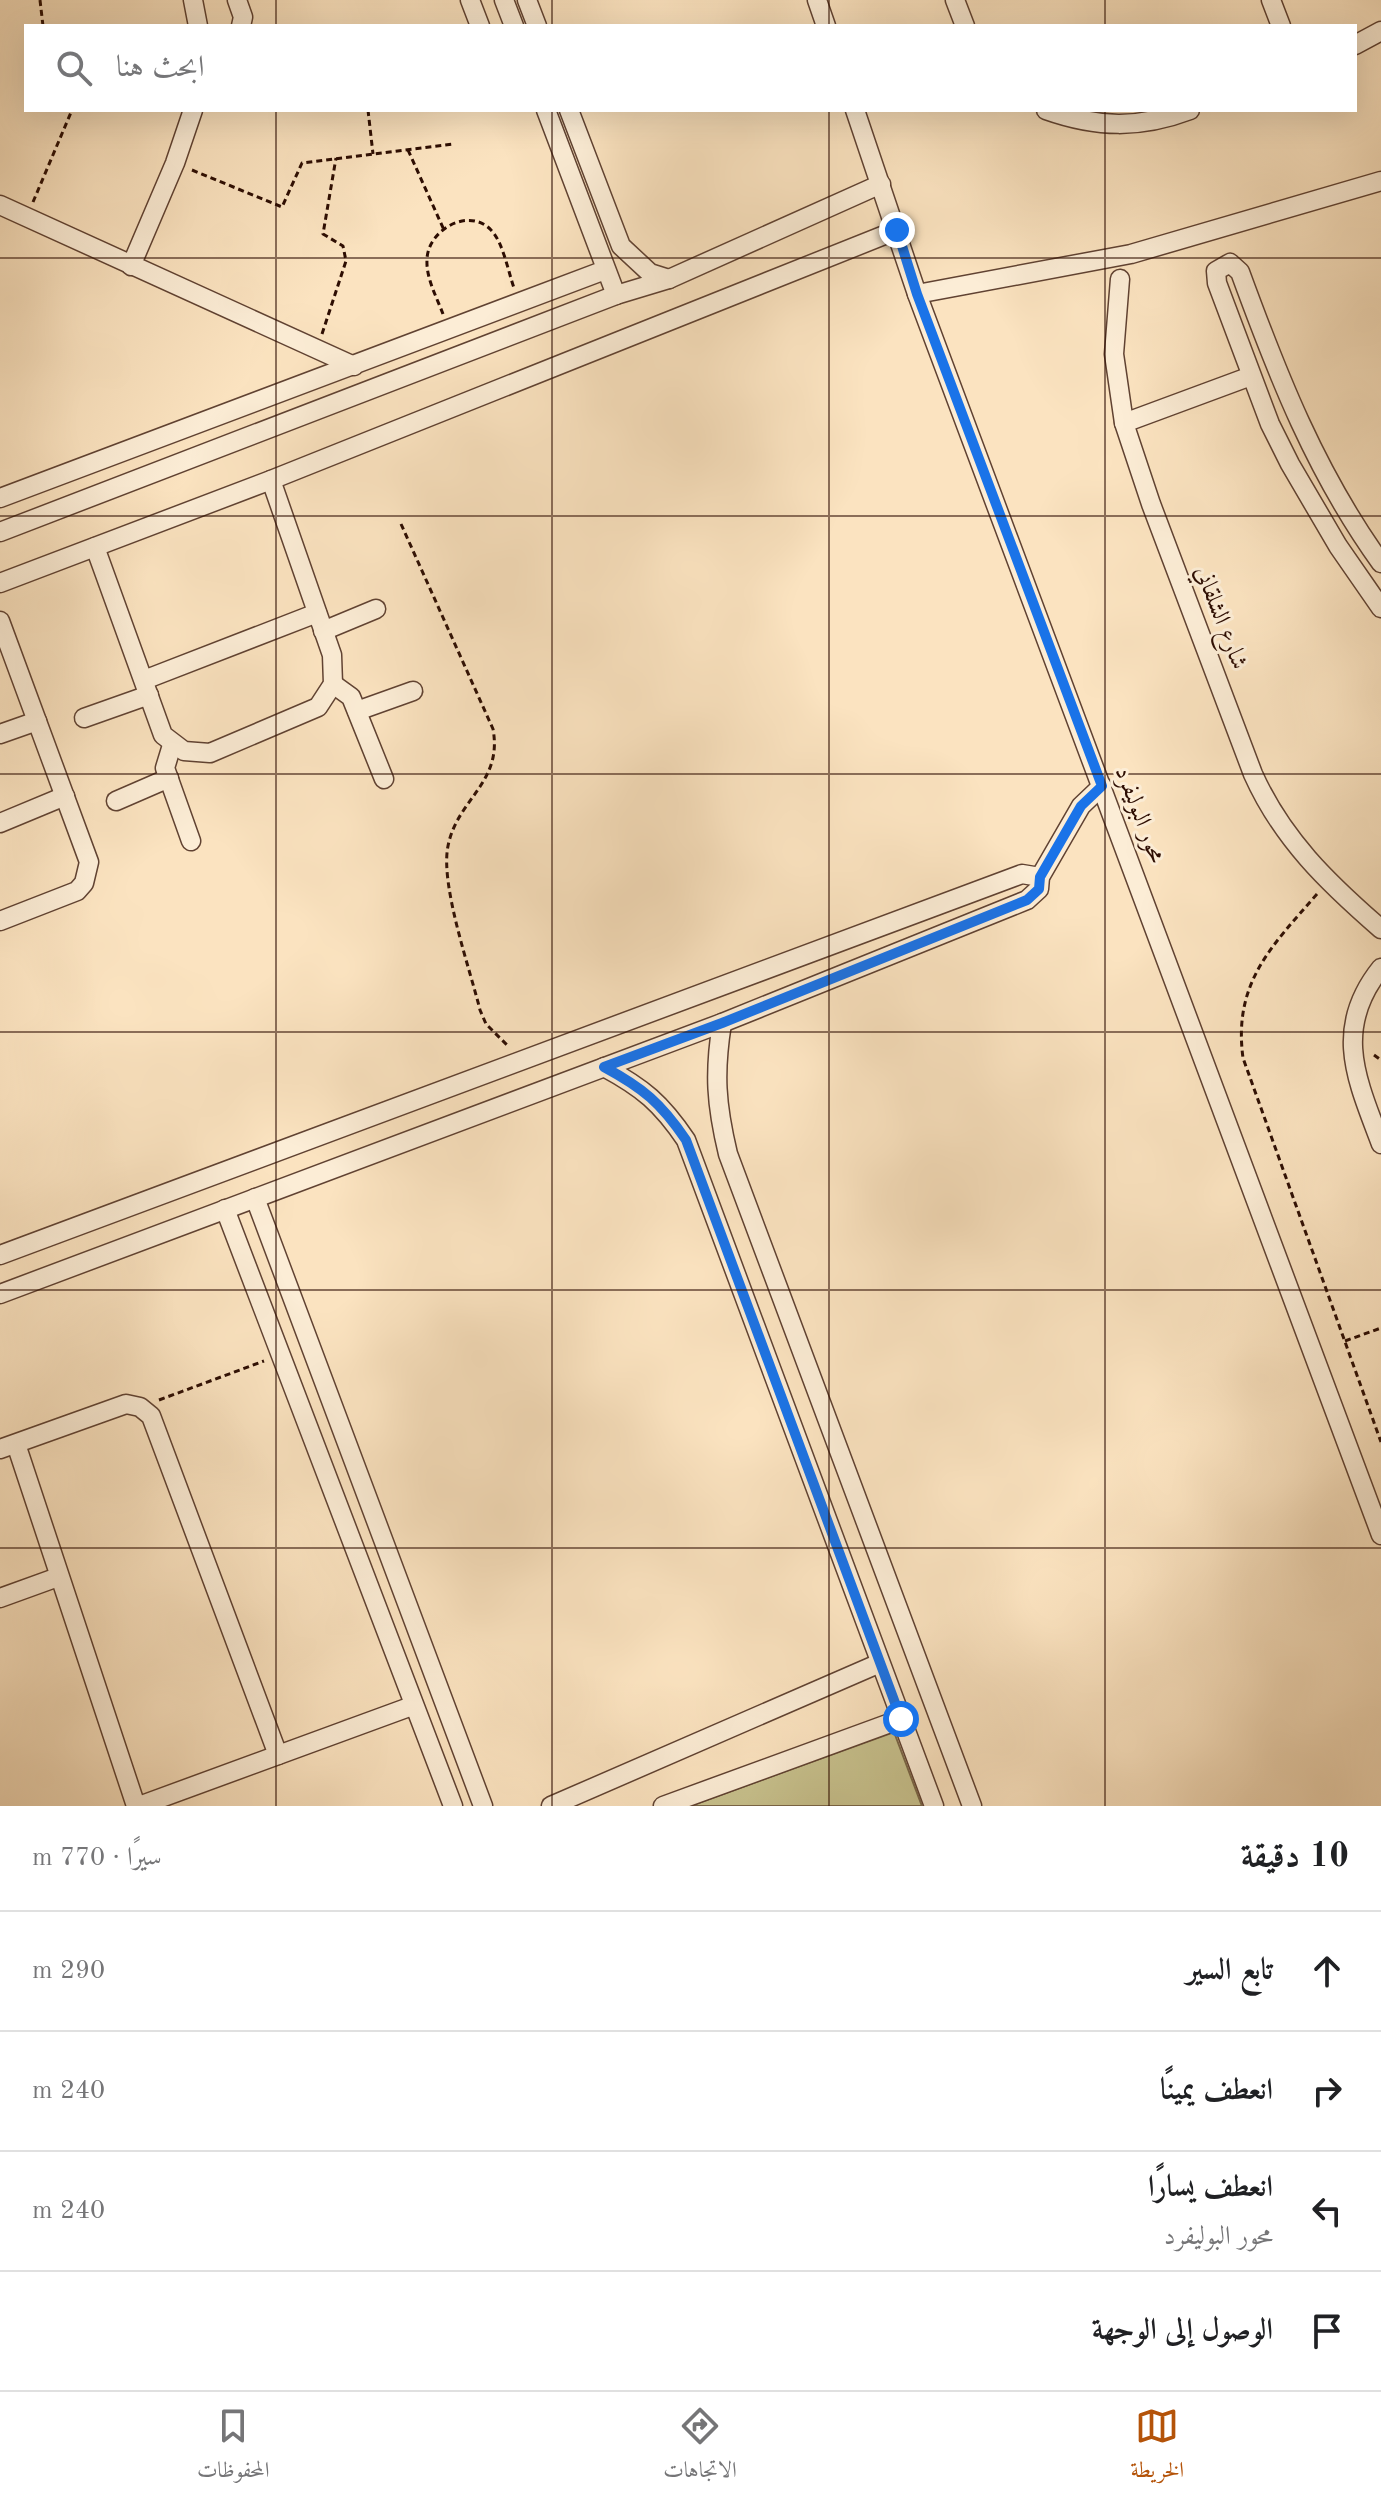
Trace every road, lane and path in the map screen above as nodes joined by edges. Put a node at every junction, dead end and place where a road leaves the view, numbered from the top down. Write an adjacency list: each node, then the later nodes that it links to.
1 (40, 0): 10 (path)
2 (193, 0): 11 (street)
3 (237, 0): 12 (street)
4 (504, 0): 14 (street)
5 (527, 0): 15 (street)
6 (817, 0): 16 (street)
7 (955, 0): 17 (street)
8 (1271, 0): 18 (street)
9 (473, 1): 13 (street)
10 (43, 24)
11 (198, 24)
12 (241, 24)
13 (479, 24)
14 (513, 24)
15 (536, 24)
16 (825, 24)
17 (964, 24)
18 (1280, 24)
19 (1381, 31): 20 (street)
20 (1366, 42)
21 (71, 112): 37 (path)
22 (192, 112): 33 (street)
23 (368, 112): 31 (path)
24 (547, 112): 41 (street)
25 (570, 112): 42 (street)
26 (856, 112): 35 (street, محور البوليفرد)
27 (1051, 112): 28 (street)
28 (1184, 112)
29 (454, 144): 30 (path)
30 (408, 150): 31 (path); 38 (path)
31 (373, 154): 32 (path)
32 (336, 158): 33 (path); 48 (path)
33 (175, 163): 40 (street)
34 (1381, 181): 44 (street)
35 (881, 184): 39 (street, محور البوليفرد); 42 (street)
36 (0, 205): 37 (street)
37 (27, 218): 40 (street)
38 (444, 230): 46 (path); 47 (path)
39 (897, 230): 44 (street, محور البوليفرد); 52 (street)
40 (131, 266): 48 (street)
41 (605, 270): 45 (street); 46 (street)
42 (669, 279): 45 (street)
43 (1120, 279): 51 (street, شارع الشلقاني)
44 (917, 294): 75 (street, محور البوليفرد)
45 (616, 295): 55 (street)
46 (519, 303): 47 (street)
47 (448, 330): 49 (street)
48 (317, 349): 49 (street)
49 (354, 366): 53 (street)
50 (1251, 376): 51 (street); 57 (street); 58 (street)
51 (1124, 423): 81 (street, شارع الشلقاني)
52 (271, 480): 56 (street); 62 (street)
53 (0, 498)
54 (401, 524): 87 (path)
55 (0, 532)
56 (95, 547): 59 (street); 66 (street)
57 (1381, 563)
58 (1374, 582): 60 (street)
59 (0, 583)
60 (1381, 608)
61 (376, 609): 64 (street)
62 (317, 613): 64 (street); 66 (street)
63 (0, 621): 70 (street)
64 (323, 631): 65 (street)
65 (333, 684): 68 (street); 72 (street)
66 (146, 687): 69 (street); 72 (street)
67 (413, 691): 68 (street)
68 (357, 711): 74 (street)
69 (84, 718)
70 (37, 721): 71 (street); 76 (street)
71 (0, 734)
72 (172, 745): 73 (street)
73 (169, 778): 77 (street); 79 (street)
74 (384, 779)
75 (1102, 786): 80 (street); 103 (street, محور البوليفرد)
76 (65, 796): 78 (street); 82 (street)
77 (116, 801)
78 (0, 823)
79 (191, 841)
80 (1040, 877): 85 (street); 87 (street)
81 (1328, 882): 83 (street, شارع الشلقاني); 98 (path)
82 (0, 921)
83 (1381, 929)
84 (1381, 968): 91 (street)
85 (722, 1023): 89 (street); 116 (street)
86 (1374, 1055): 88 (path)
87 (529, 1058): 90 (street)
88 (1381, 1060)
89 (604, 1067): 92 (street); 106 (street)
90 (367, 1118): 92 (street); 95 (street)
91 (1381, 1144)
92 (378, 1150): 93 (street)
93 (255, 1198): 94 (street); 112 (street)
94 (225, 1209): 96 (street); 99 (street)
95 (0, 1255)
96 (0, 1294)
97 (1381, 1328): 98 (path)
98 (1345, 1341): 101 (path)
99 (280, 1354): 100 (path); 107 (street)
100 (140, 1407): 102 (street); 109 (street)
101 (1381, 1442)
102 (8, 1447): 104 (street)
103 (1381, 1535)
104 (58, 1577): 105 (street); 110 (street)
105 (0, 1598)
106 (880, 1663): 108 (street); 113 (street)
107 (412, 1706): 109 (street); 111 (street)
108 (901, 1719): 114 (street); 115 (street)
109 (278, 1755): 110 (street)
110 (138, 1806)
111 (453, 1806)
112 (483, 1806)
113 (551, 1806)
114 (663, 1806)
115 (934, 1806)
116 (972, 1806)

